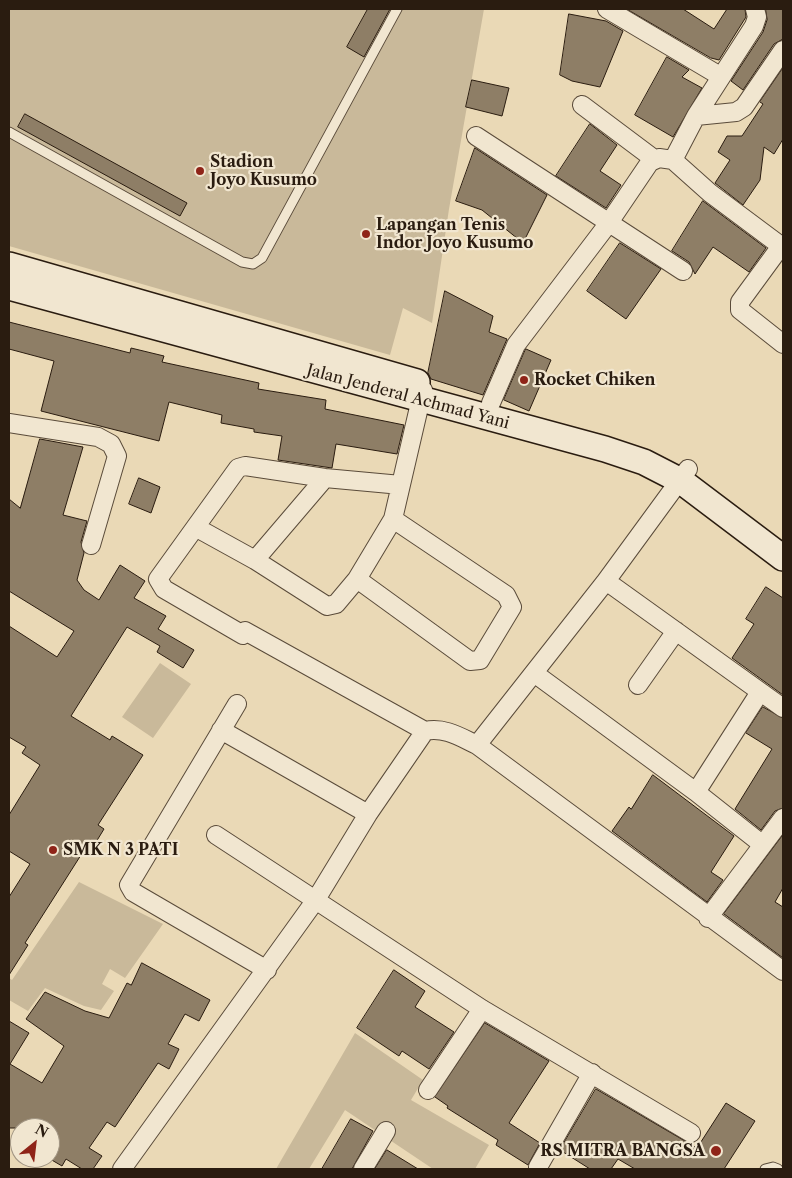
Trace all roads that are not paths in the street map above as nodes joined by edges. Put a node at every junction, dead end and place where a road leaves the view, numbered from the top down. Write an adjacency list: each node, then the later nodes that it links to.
1 (397, 9): 8 (lane)
2 (607, 9): 5 (street)
3 (755, 9): 5 (street)
4 (783, 50): 7 (street)
5 (720, 76): 7 (street)
6 (582, 105): 10 (street)
7 (699, 115): 11 (street)
8 (9, 132)
9 (476, 136): 12 (street)
10 (654, 160): 11 (street); 12 (street)
11 (673, 160): 13 (street)
12 (608, 224): 15 (street); 19 (street)
13 (782, 247): 17 (street)
14 (9, 265): 18 (main road, Jalan Jenderal Achmad Yani)
15 (682, 271)
16 (9, 287): 18 (main road, Jalan Jenderal Achmad Yani)
17 (783, 344)
18 (422, 393): 19 (main road, Jalan Jenderal Achmad Yani); 21 (main road, Jalan Jenderal Achmad Yani); 23 (street)
19 (491, 402): 21 (main road, Jalan Jenderal Achmad Yani)
20 (9, 423): 27 (street)
21 (685, 475): 26 (main road, Jalan Jenderal Achmad Yani); 28 (main road, Jalan Jenderal Achmad Yani); 31 (street)
22 (325, 478): 23 (street); 25 (street); 29 (street)
23 (401, 485): 24 (street)
24 (394, 519): 30 (street); 30 (street)
25 (197, 528): 29 (street); 39 (street)
26 (783, 536)
27 (91, 545)
28 (783, 558)
29 (255, 560): 30 (street)
30 (357, 579)
31 (606, 580): 32 (street); 33 (street)
32 (676, 631): 34 (street); 35 (street)
33 (534, 672): 40 (street); 41 (street)
34 (638, 685)
35 (760, 692): 37 (street); 41 (street)
36 (237, 704): 38 (street)
37 (783, 708)
38 (221, 730): 42 (street); 48 (street)
39 (425, 732): 40 (street); 42 (street)
40 (477, 746): 47 (street)
41 (696, 792): 45 (street)
42 (368, 814): 46 (street)
43 (783, 818): 45 (street)
44 (216, 835): 46 (street)
45 (763, 845): 47 (street)
46 (315, 901): 48 (street); 50 (street)
47 (708, 918): 49 (street)
48 (267, 970): 56 (street)
49 (783, 971)
50 (482, 1008): 51 (street); 52 (street)
51 (592, 1073): 54 (street); 55 (street)
52 (428, 1090)
53 (386, 1132): 57 (street)
54 (691, 1133)
55 (538, 1167)
56 (122, 1169)
57 (363, 1169)
58 (766, 1169): 59 (lane)
59 (778, 1169)

